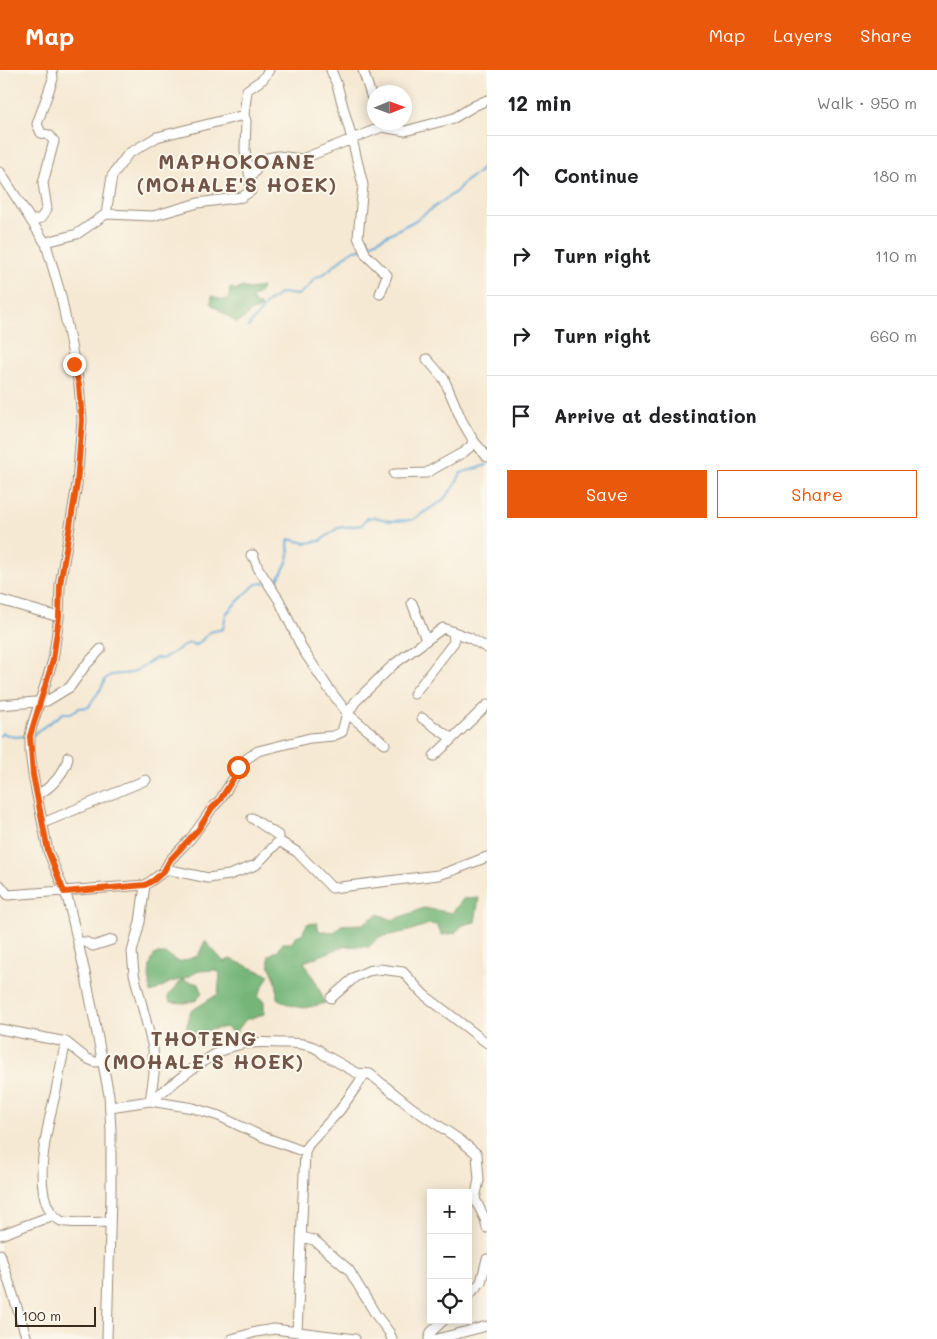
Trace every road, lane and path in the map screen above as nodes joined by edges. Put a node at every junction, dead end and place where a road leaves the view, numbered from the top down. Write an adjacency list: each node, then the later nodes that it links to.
1 (52, 70): 14 (street)
2 (268, 70): 7 (street)
3 (331, 70): 10 (street)
4 (363, 70): 5 (street)
5 (368, 85)
6 (487, 100): 8 (street)
7 (244, 115): 12 (street); 13 (street)
8 (412, 129)
9 (369, 130): 10 (street)
10 (352, 138): 12 (street); 16 (street)
11 (0, 172): 14 (street)
12 (250, 178): 13 (street)
13 (106, 214): 15 (street)
14 (32, 221): 15 (street)
15 (46, 244): 24 (street)
16 (380, 294)
17 (426, 359): 18 (street)
18 (473, 440): 19 (street); 20 (street)
19 (487, 457)
20 (394, 474)
21 (251, 554): 33 (street)
22 (0, 600): 24 (street)
23 (412, 603): 26 (street)
24 (59, 617): 30 (street)
25 (453, 633): 26 (street); 27 (street); 29 (street)
26 (426, 640): 33 (street)
27 (487, 648)
28 (101, 649): 30 (street)
29 (414, 694)
30 (40, 702): 31 (street); 40 (street)
31 (0, 705)
32 (487, 705): 35 (street)
33 (348, 714): 36 (street); 45 (street)
34 (422, 718): 35 (street)
35 (451, 738): 37 (street)
36 (385, 744)
37 (434, 756)
38 (68, 757): 40 (street)
39 (146, 780): 42 (street)
40 (37, 794): 42 (street)
41 (252, 818): 43 (street)
42 (43, 823): 48 (street)
43 (279, 841): 44 (street); 45 (street)
44 (487, 856)
45 (164, 871): 47 (street)
46 (0, 885): 48 (street)
47 (145, 885): 48 (street); 57 (street)
48 (64, 892): 50 (street)
49 (112, 940): 50 (street)
50 (78, 942): 55 (street)
51 (330, 998): 53 (street)
52 (0, 1029): 54 (street)
53 (485, 1039)
54 (66, 1042): 55 (street); 60 (street)
55 (102, 1061): 58 (street)
56 (365, 1074): 57 (street); 59 (street); 62 (street)
57 (150, 1101): 58 (street); 59 (street)
58 (110, 1107): 61 (street)
59 (305, 1152): 64 (street)
60 (54, 1215): 61 (street); 63 (street)
61 (110, 1222): 72 (street)
62 (487, 1228)
63 (0, 1236)
64 (301, 1237): 70 (street); 75 (street)
65 (0, 1254): 71 (street)
66 (487, 1259): 67 (street)
67 (472, 1292)
68 (440, 1324): 76 (street)
69 (487, 1326): 77 (street)
70 (301, 1335): 73 (street); 74 (street)
71 (27, 1339)
72 (107, 1339)
73 (232, 1339)
74 (355, 1339)
75 (392, 1339)
76 (429, 1339)
77 (437, 1339)

